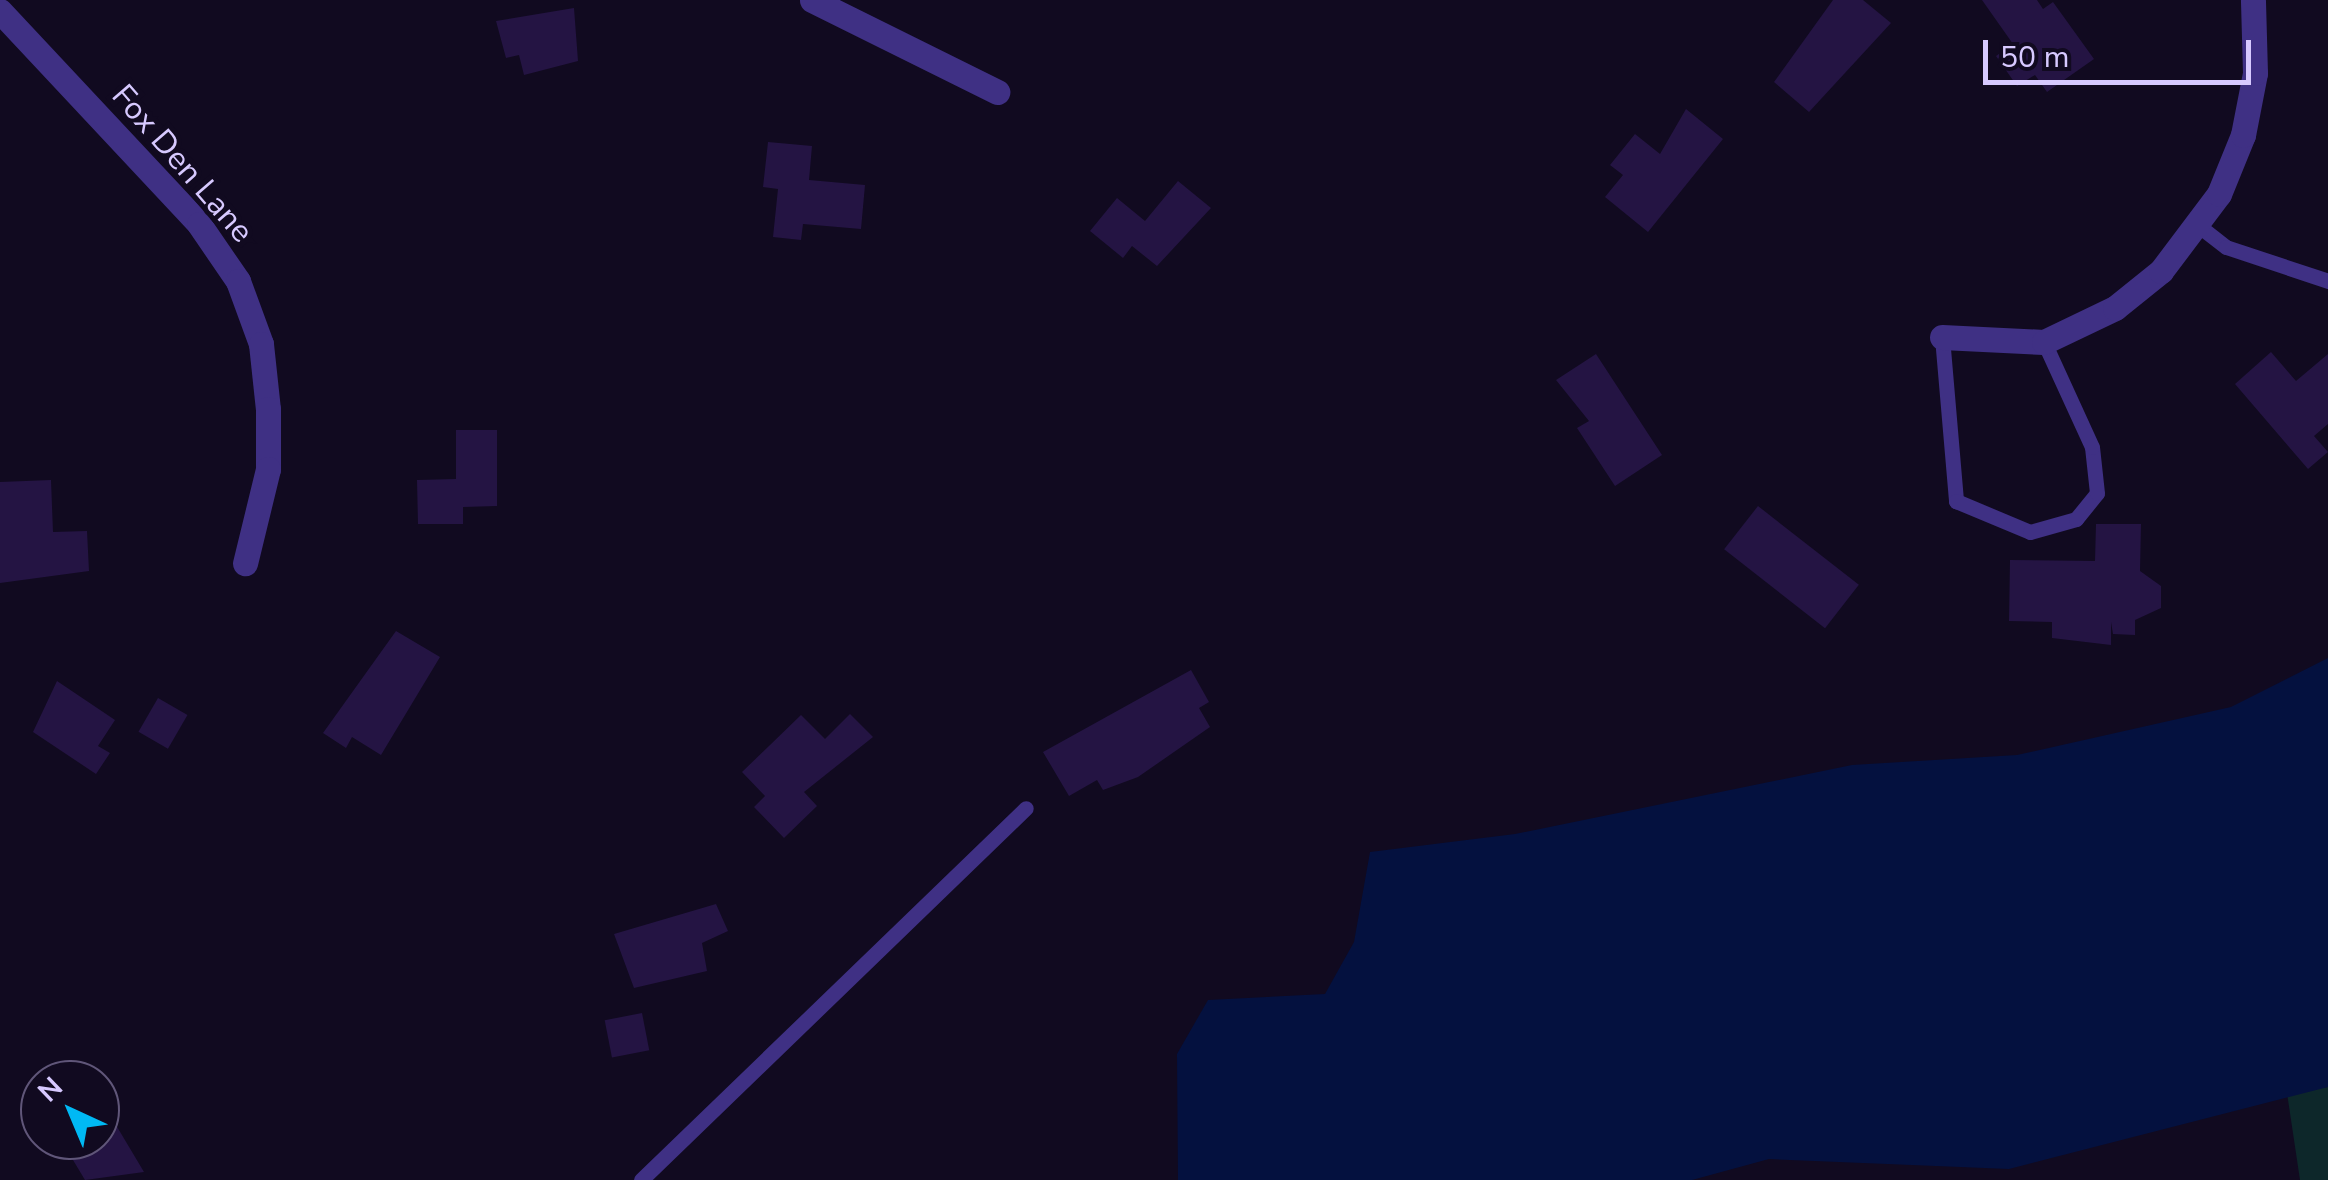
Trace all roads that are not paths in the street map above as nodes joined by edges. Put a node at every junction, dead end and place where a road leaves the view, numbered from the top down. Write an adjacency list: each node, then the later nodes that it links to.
1 (812, 0): 4 (street)
2 (2253, 0): 5 (street)
3 (0, 11): 9 (street, Fox Den Lane)
4 (996, 92)
5 (2199, 226): 6 (lane); 8 (street)
6 (2328, 281)
7 (1942, 337): 8 (street); 8 (lane)
8 (2044, 342)
9 (245, 563)
10 (1026, 808): 11 (lane)
11 (641, 1180)

